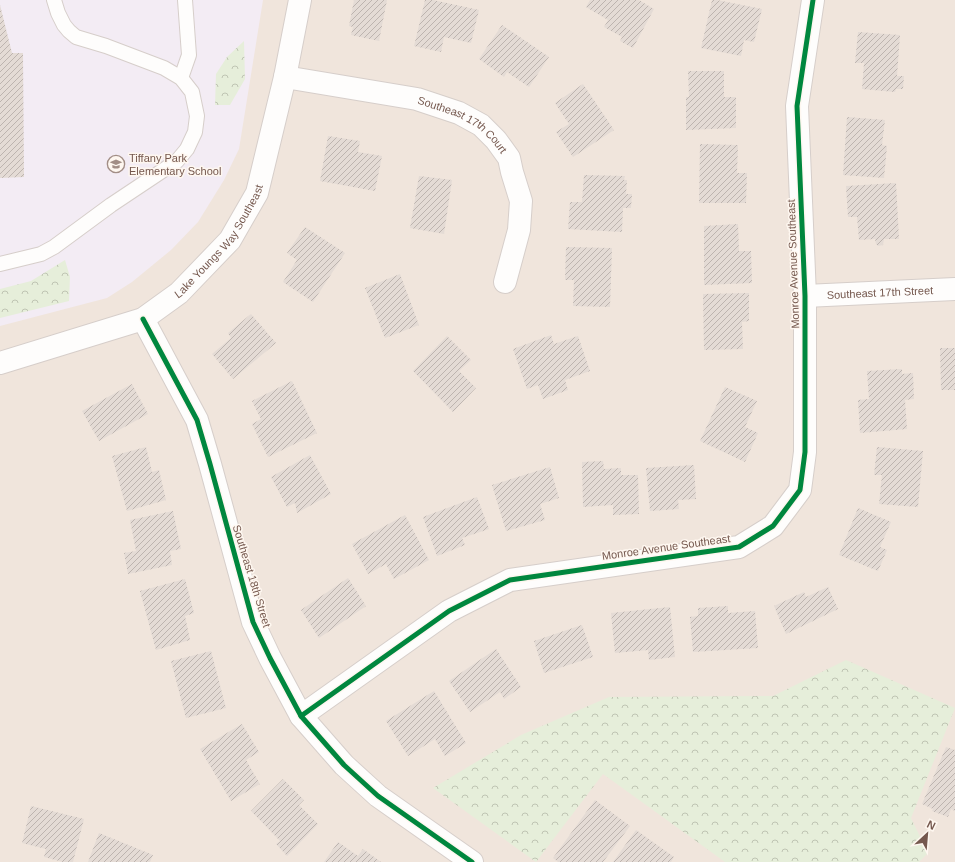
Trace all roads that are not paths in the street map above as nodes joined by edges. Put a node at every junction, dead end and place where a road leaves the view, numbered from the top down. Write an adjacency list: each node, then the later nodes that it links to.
1 (54, 0): 6 (lane)
2 (185, 0): 6 (lane)
3 (300, 0): 5 (street, Lake Youngs Way Southeast)
4 (813, 0): 10 (street, Monroe Avenue Southeast)
5 (285, 77): 8 (street, Southeast 17th Court); 11 (street, Lake Youngs Way Southeast)
6 (181, 78): 7 (lane)
7 (0, 264)
8 (505, 282)
9 (955, 289): 10 (street, Southeast 17th Street)
10 (805, 296): 13 (street, Monroe Avenue Southeast)
11 (143, 320): 12 (street, Lake Youngs Way Southeast); 13 (street, Southeast 18th Street)
12 (0, 363)
13 (301, 716): 14 (street, Southeast 18th Street)
14 (472, 862)

